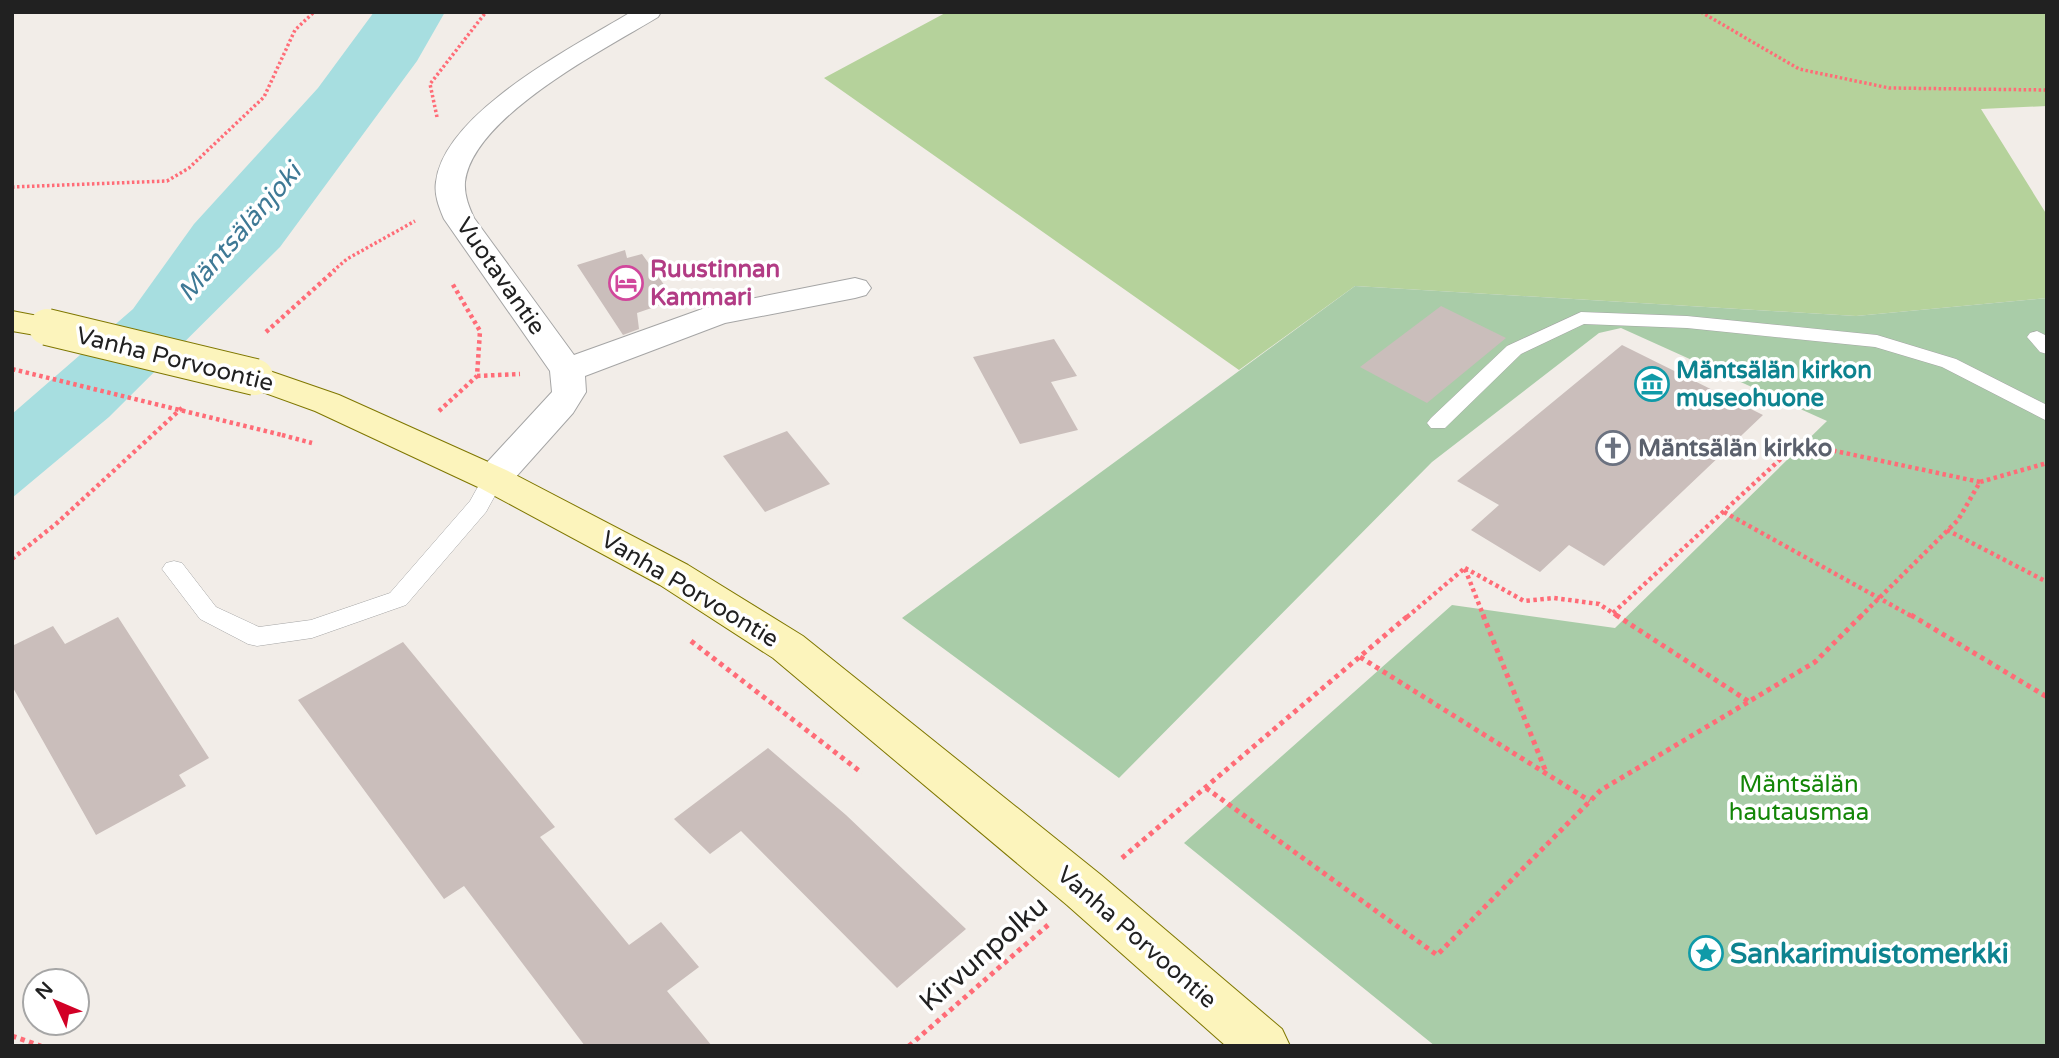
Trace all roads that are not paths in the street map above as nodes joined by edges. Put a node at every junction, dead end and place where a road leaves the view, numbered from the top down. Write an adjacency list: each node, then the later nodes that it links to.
1 (649, 12): 4 (street, Vuotavantie)
2 (855, 288): 4 (street)
3 (12, 321): 7 (main road, Vanha Porvoontie, bridge)
4 (566, 370): 7 (street)
5 (2047, 414): 6 (lane)
6 (1438, 423)
7 (493, 479): 8 (lane); 9 (main road, Vanha Porvoontie)
8 (173, 569)
9 (1264, 1046)

